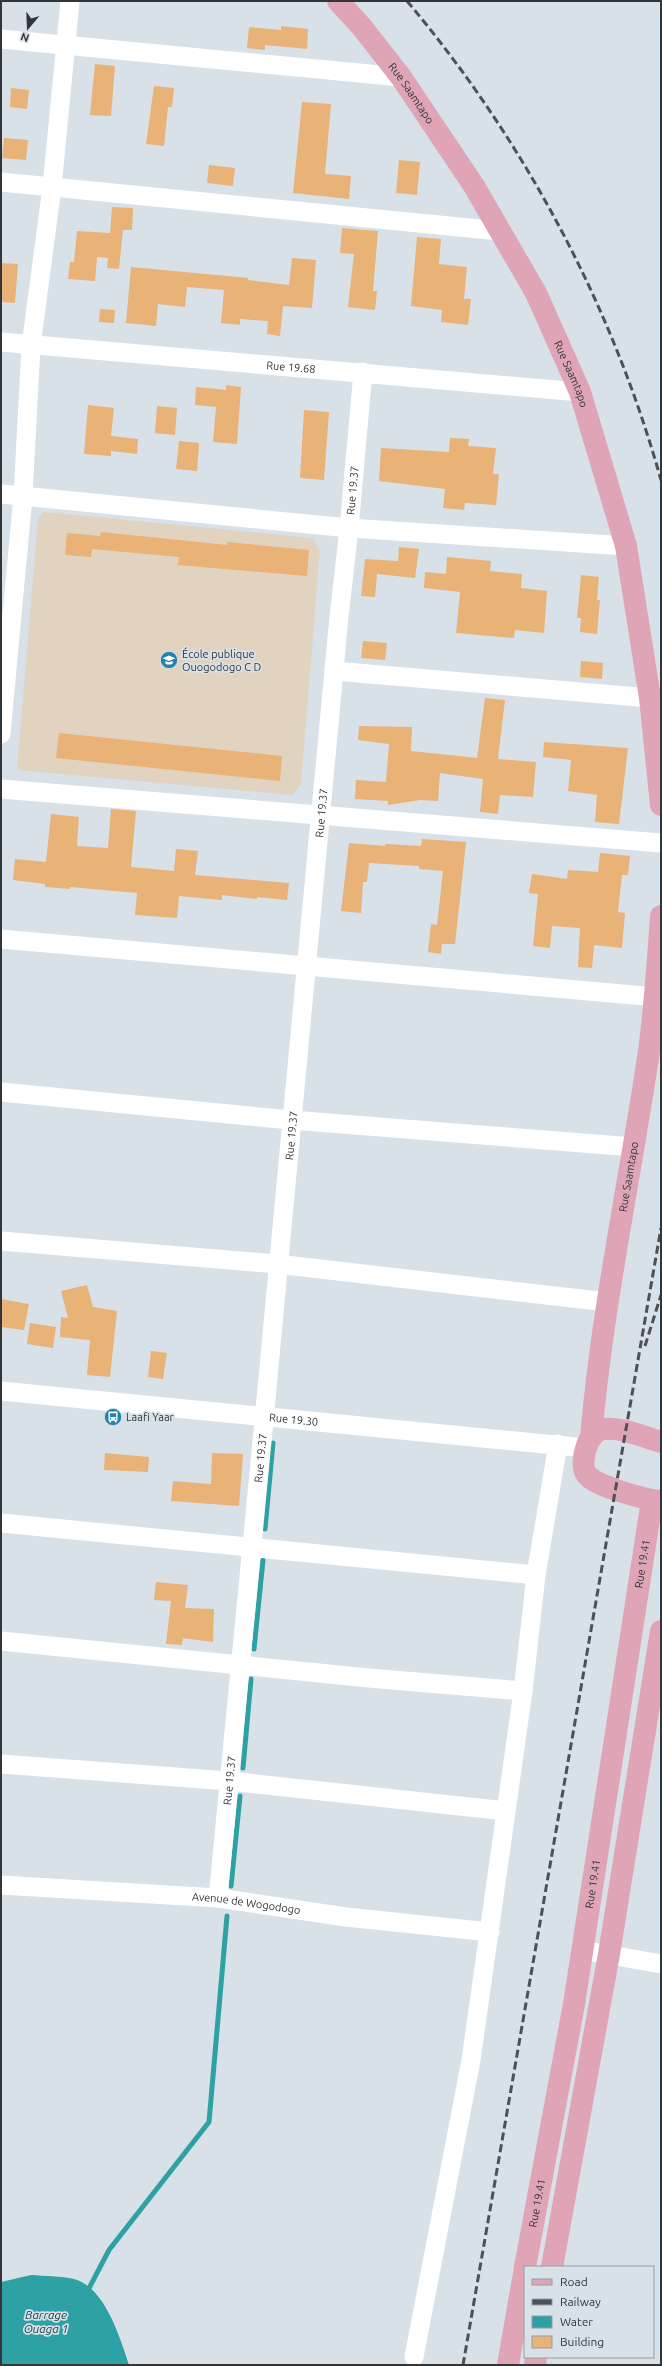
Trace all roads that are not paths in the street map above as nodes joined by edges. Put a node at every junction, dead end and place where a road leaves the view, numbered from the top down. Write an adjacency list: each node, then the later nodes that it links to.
1 (70, 1): 4 (street)
2 (338, 1): 5 (main road, Rue Saamtapo)
3 (1, 39): 4 (street)
4 (66, 46): 5 (street); 7 (street)
5 (401, 77): 8 (main road, Rue Saamtapo)
6 (1, 182): 7 (street)
7 (52, 187): 8 (street); 10 (street)
8 (500, 231): 12 (main road, Rue Saamtapo)
9 (1, 342): 10 (street, Rue 19.68)
10 (31, 346): 11 (street, Rue 19.68); 14 (street)
11 (363, 372): 12 (street, Rue 19.68); 15 (street, Rue 19.37)
12 (580, 392): 16 (main road, Rue Saamtapo)
13 (1, 494): 14 (street)
14 (23, 496): 15 (street); 17 (street)
15 (349, 528): 16 (street); 18 (street, Rue 19.37)
16 (626, 546): 19 (main road, Rue Saamtapo)
17 (5, 644): 20 (street)
18 (334, 671): 19 (street); 23 (street, Rue 19.37)
19 (650, 698): 22 (main road, Rue Saamtapo)
20 (1, 734)
21 (1, 789): 23 (street)
22 (661, 805)
23 (320, 816): 24 (street); 27 (street, Rue 19.37)
24 (661, 843)
25 (661, 916): 28 (main road, Rue Saamtapo)
26 (1, 939): 27 (street)
27 (306, 967): 28 (street); 30 (street, Rue 19.37)
28 (656, 997): 31 (main road, Rue Saamtapo)
29 (1, 1092): 30 (street)
30 (291, 1120): 31 (street); 33 (street, Rue 19.37)
31 (633, 1147): 34 (main road, Rue Saamtapo)
32 (1, 1241): 33 (street)
33 (277, 1264): 34 (street); 36 (street, Rue 19.37)
34 (607, 1302): 38 (main road, Rue Saamtapo)
35 (1, 1391): 36 (street, Rue 19.30)
36 (264, 1417): 39 (street, Rue 19.30); 42 (street, Rue 19.37)
37 (661, 1442): 38 (main road)
38 (588, 1443): 39 (street, Rue 19.30); 40 (main road, Rue Saamtapo)
39 (558, 1444): 43 (street)
40 (657, 1501): 54 (main road, Rue 19.41)
41 (1, 1523): 42 (street)
42 (251, 1547): 43 (street); 46 (street, Rue 19.37)
43 (536, 1575): 47 (street)
44 (661, 1631): 55 (main road)
45 (1, 1641): 46 (street)
46 (240, 1664): 47 (street); 49 (street, Rue 19.37)
47 (524, 1691): 50 (street)
48 (1, 1764): 49 (street)
49 (229, 1781): 50 (street); 52 (street, Rue 19.37)
50 (506, 1811): 53 (street)
51 (1, 1885): 52 (street, Avenue de Wogodogo)
52 (218, 1898): 53 (street, Avenue de Wogodogo)
53 (490, 1932): 60 (street)
54 (582, 1950): 55 (street); 57 (main road, Rue 19.41)
55 (609, 1954): 56 (street); 58 (main road)
56 (661, 1964)
57 (525, 2266)
58 (552, 2266)
59 (524, 2274): 61 (main road, Rue 19.41)
60 (414, 2358)
61 (508, 2365)

